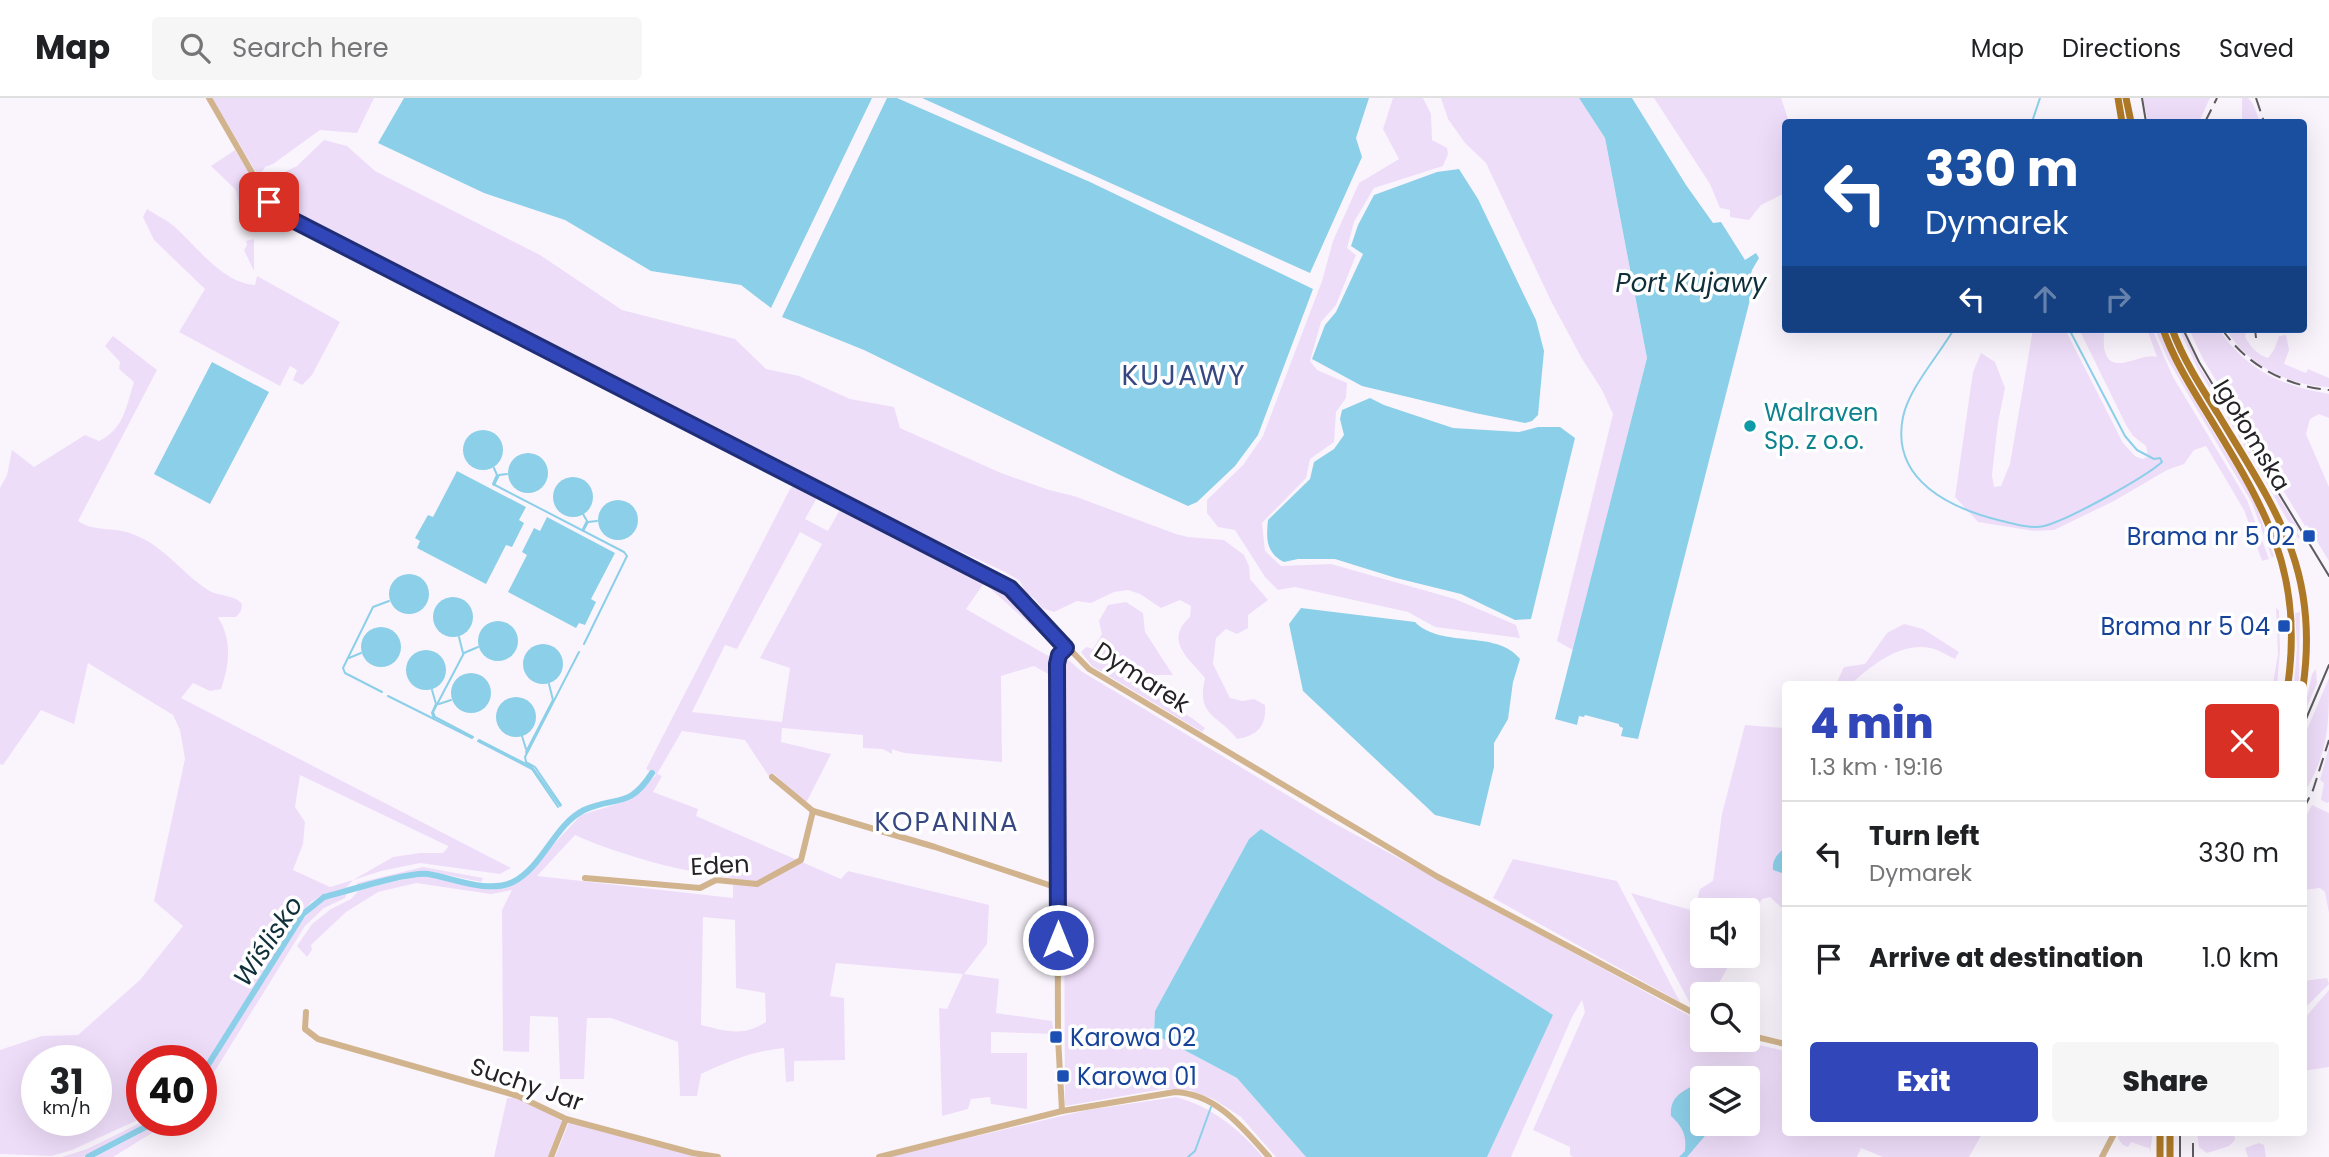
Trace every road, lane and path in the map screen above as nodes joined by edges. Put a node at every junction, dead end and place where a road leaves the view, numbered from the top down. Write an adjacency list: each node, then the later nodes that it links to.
1 (209, 98): 8 (street, Dymarek)
2 (2118, 98): 4 (main road)
3 (2126, 98): 5 (main road)
4 (2122, 119)
5 (2130, 119)
6 (2165, 333): 9 (main road, Igołomska)
7 (2174, 333): 10 (main road, Igołomska)
8 (1066, 648): 14 (street); 15 (street, Dymarek)
9 (2288, 681)
10 (2304, 681)
11 (772, 777): 12 (street)
12 (813, 811): 13 (street, Eden); 14 (street)
13 (585, 878)
14 (1058, 888): 19 (street)
15 (1690, 1011)
16 (306, 1012): 20 (street, Suchy Jar)
17 (1760, 1038): 18 (street)
18 (1782, 1043)
19 (1062, 1111): 26 (street); 27 (street)
20 (566, 1119): 24 (street); 25 (street, Suchy Jar)
21 (2113, 1136): 28 (street)
22 (2160, 1136): 29 (main road)
23 (2171, 1136): 30 (main road)
24 (551, 1157)
25 (718, 1157)
26 (879, 1157)
27 (1269, 1157)
28 (2102, 1157)
29 (2160, 1157)
30 (2170, 1157)

